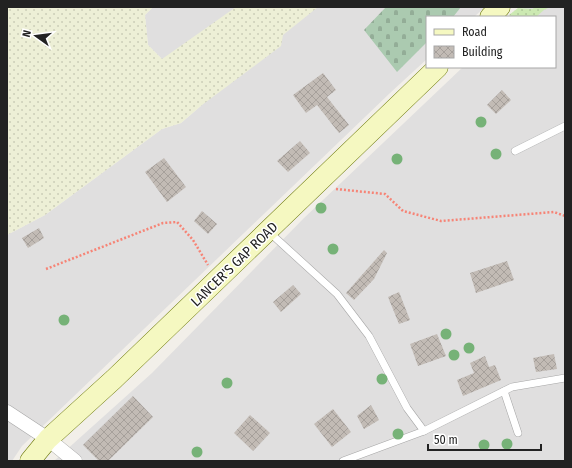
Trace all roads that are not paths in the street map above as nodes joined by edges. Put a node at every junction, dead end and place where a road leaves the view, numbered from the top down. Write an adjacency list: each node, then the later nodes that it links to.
1 (500, 7): 2 (main road)
2 (491, 16)
3 (437, 68): 6 (main road, LANCER'S GAP ROAD)
4 (565, 126): 5 (lane)
5 (515, 151)
6 (267, 230): 10 (lane); 12 (main road, LANCER'S GAP ROAD)
7 (565, 378): 8 (lane)
8 (504, 391): 10 (lane); 11 (lane)
9 (7, 412): 12 (street)
10 (424, 431): 15 (lane)
11 (518, 433)
12 (48, 439): 13 (main road, LANCER'S GAP ROAD); 14 (street)
13 (30, 461)
14 (75, 461)
15 (343, 461)

